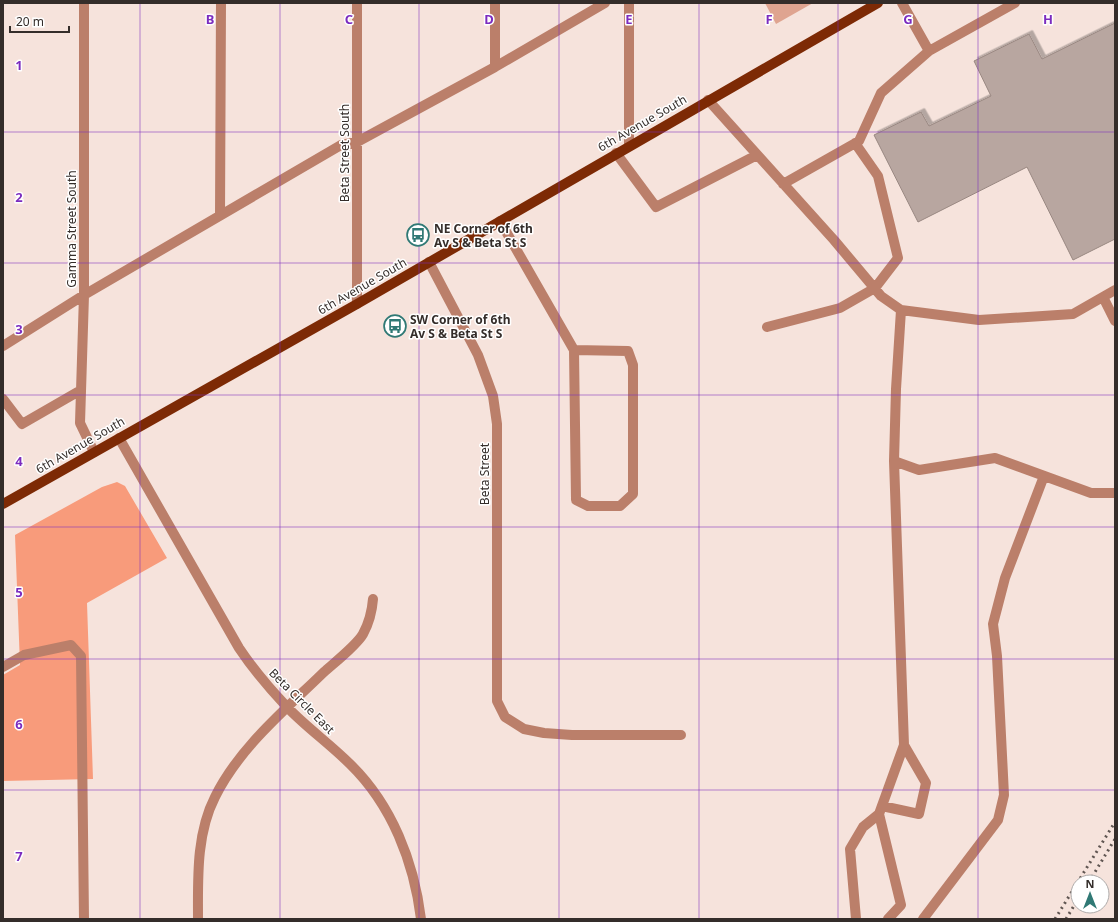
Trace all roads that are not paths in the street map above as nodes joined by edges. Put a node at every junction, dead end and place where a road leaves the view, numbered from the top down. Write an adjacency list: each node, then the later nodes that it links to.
1 (84, 3): 24 (street, Gamma Street South)
2 (221, 3): 19 (street)
3 (357, 3): 13 (street, Beta Street South)
4 (495, 3): 11 (street)
5 (605, 3): 11 (street)
6 (629, 3): 15 (street)
7 (878, 3): 12 (main road, 6th Avenue South)
8 (902, 3): 10 (street)
9 (1015, 3): 10 (street)
10 (929, 51): 14 (street)
11 (495, 67): 13 (street)
12 (708, 100): 15 (main road, 6th Avenue South); 17 (street)
13 (357, 142): 19 (street); 26 (street, Beta Street South)
14 (855, 143): 18 (street); 22 (street)
15 (629, 145): 16 (main road, 6th Avenue South)
16 (616, 153): 17 (street); 20 (main road, 6th Avenue South)
17 (756, 155): 18 (street)
18 (783, 184): 22 (street)
19 (220, 215): 24 (street)
20 (500, 221): 21 (main road, 6th Avenue South); 31 (street)
21 (430, 262): 26 (main road, 6th Avenue South); 43 (street, Beta Street)
22 (875, 288): 27 (street); 29 (street)
23 (1115, 290): 25 (street)
24 (84, 295): 30 (street); 32 (street, Gamma Street South)
25 (1103, 297): 27 (street); 28 (street)
26 (357, 304): 34 (main road, 6th Avenue South)
27 (901, 310): 36 (street)
28 (1115, 320)
29 (767, 328)
30 (3, 346)
31 (574, 350): 31 (street)
32 (81, 390): 33 (street); 35 (street, Gamma Street South)
33 (3, 399)
34 (119, 438): 35 (main road, 6th Avenue South); 42 (street, Beta Circle East)
35 (94, 452): 39 (main road, 6th Avenue South)
36 (894, 461): 37 (street); 44 (street)
37 (1044, 476): 38 (street); 51 (street)
38 (1115, 493)
39 (3, 504)
40 (373, 599): 42 (street)
41 (3, 667): 46 (street)
42 (287, 708): 47 (street); 48 (street, Beta Circle East)
43 (681, 735)
44 (904, 745): 45 (street); 45 (street)
45 (880, 810): 49 (street); 50 (street)
46 (84, 919)
47 (198, 919)
48 (421, 919)
49 (856, 919)
50 (888, 919)
51 (923, 919)

